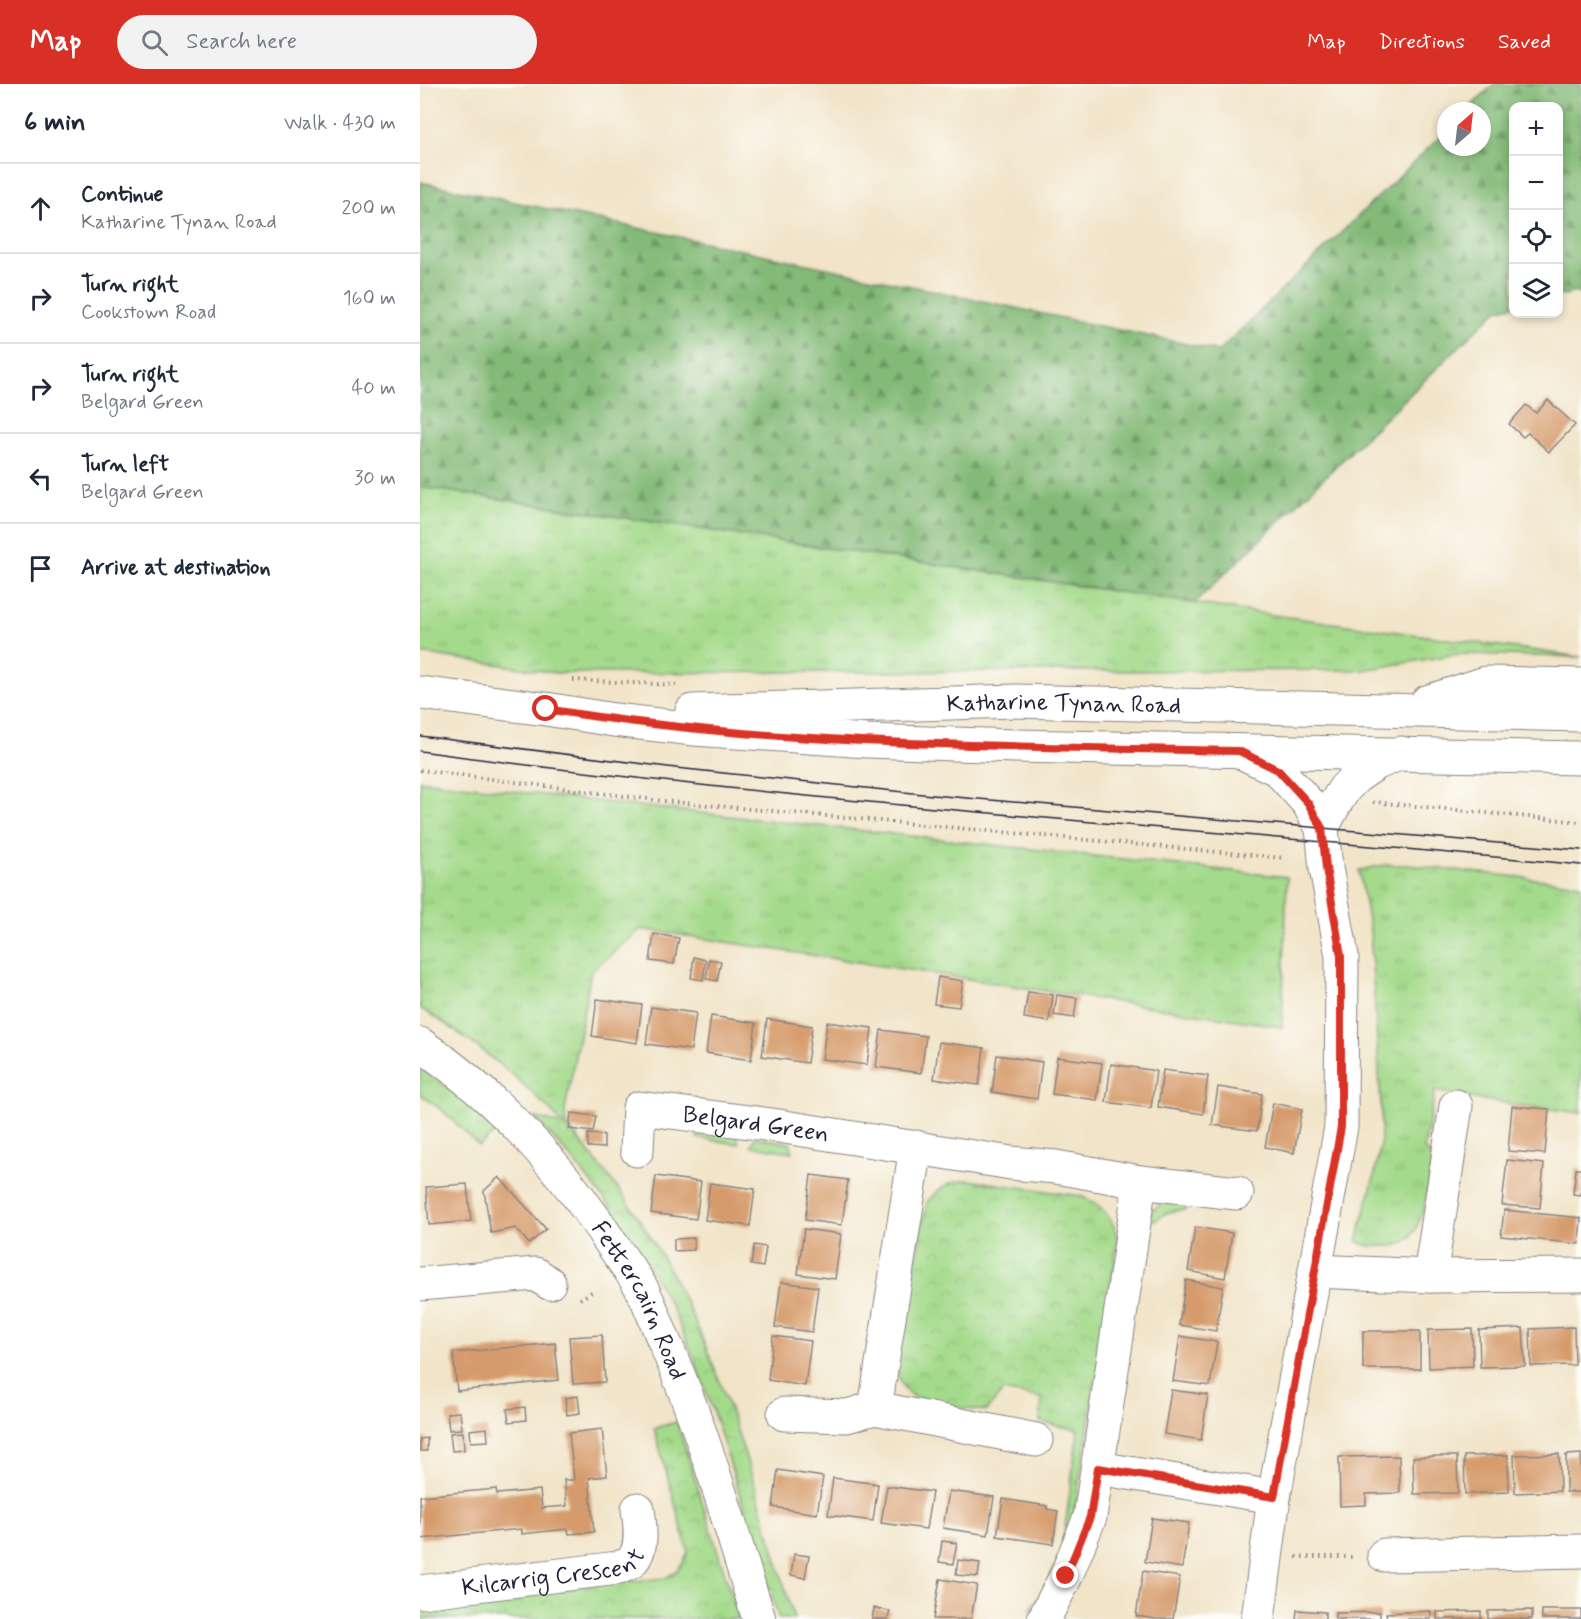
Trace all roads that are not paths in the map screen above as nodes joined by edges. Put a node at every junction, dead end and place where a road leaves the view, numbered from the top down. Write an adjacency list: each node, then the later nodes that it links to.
1 (1581, 685): 4 (street)
2 (420, 693): 3 (street, Katharine Tynan Road)
3 (546, 709): 4 (street, Katharine Tynan Road); 6 (street, Katharine Tynan Road)
4 (1402, 710): 5 (street, Katharine Tynan Road)
5 (1581, 714)
6 (1239, 751): 7 (street, Katharine Tynan Road); 9 (street, Katharine Tynan Road)
7 (1401, 753): 8 (street, Katharine Tynan Road); 9 (street)
8 (1581, 758)
9 (1322, 828): 16 (street)
10 (420, 1044): 30 (street, Fettercairn Road)
11 (1456, 1106): 18 (street)
12 (916, 1148): 13 (street, Belgard Green); 14 (street, Belgard Green); 21 (street)
13 (637, 1150)
14 (1140, 1182): 15 (street, Belgard Green); 24 (street)
15 (1237, 1194)
16 (1315, 1271): 18 (street); 25 (street)
17 (1581, 1275): 18 (street)
18 (1430, 1276)
19 (549, 1283): 20 (street)
20 (420, 1284)
21 (875, 1408): 22 (street); 23 (street)
22 (784, 1414)
23 (1036, 1440)
24 (1098, 1468): 25 (street); 31 (street)
25 (1274, 1497): 32 (street)
26 (638, 1509): 29 (street, Kilcarrig Crescent)
27 (1581, 1551): 28 (street)
28 (1370, 1556)
29 (420, 1592)
30 (759, 1619)
31 (1044, 1619)
32 (1258, 1619)

